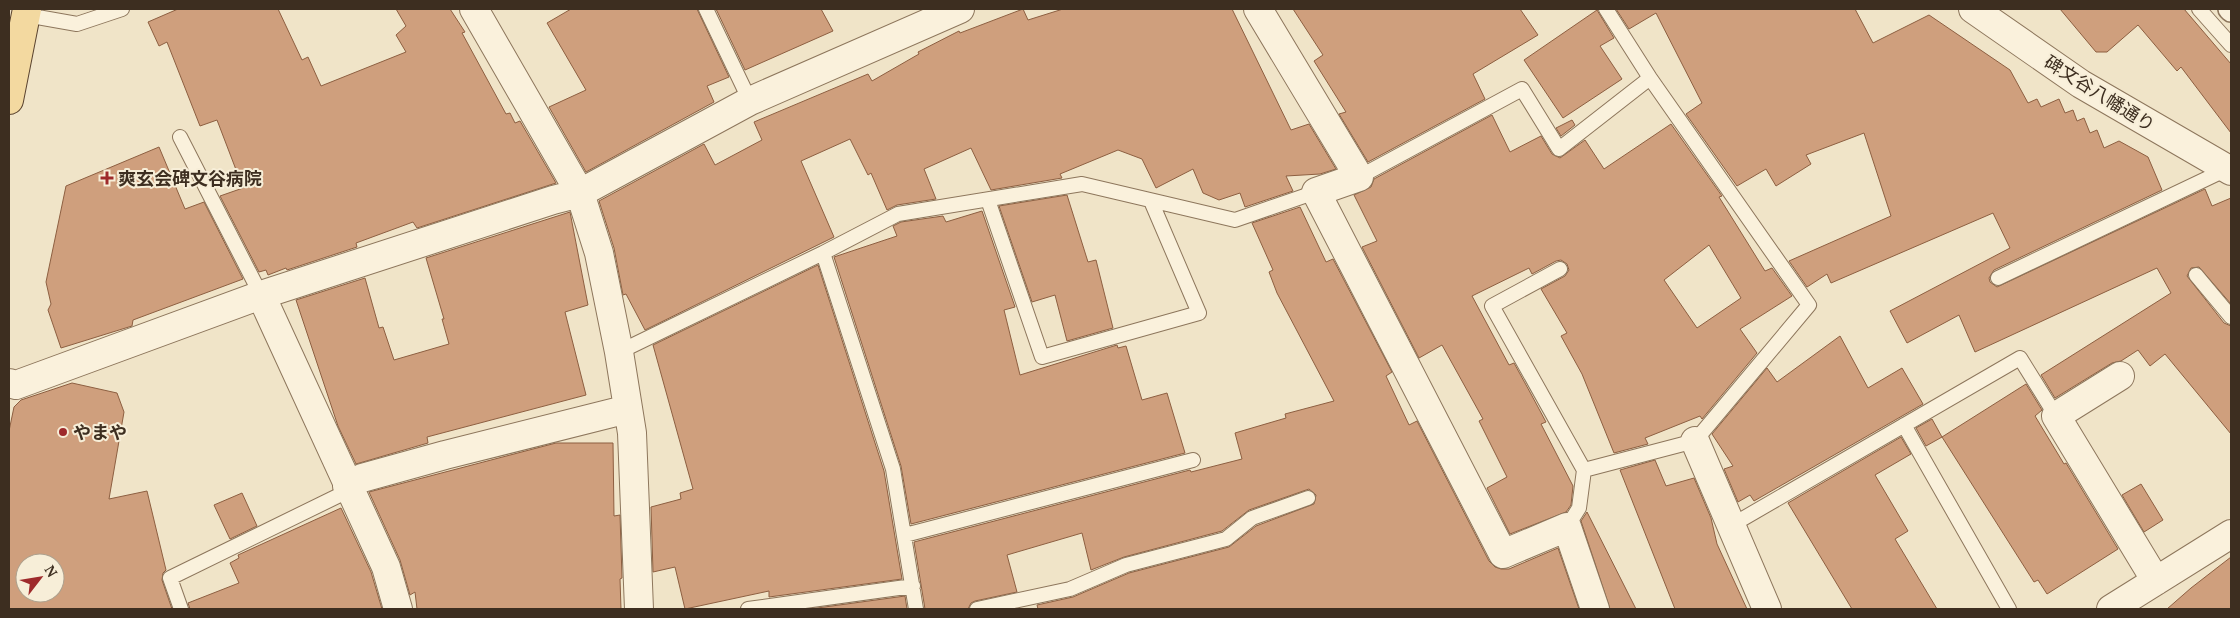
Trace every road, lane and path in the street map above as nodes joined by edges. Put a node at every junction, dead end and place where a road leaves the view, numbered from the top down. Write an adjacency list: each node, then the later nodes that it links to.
1 (122, 9): 9 (lane)
2 (474, 9): 18 (street)
3 (706, 9): 13 (lane)
4 (1258, 9): 16 (street)
5 (1606, 9): 11 (lane)
6 (1972, 9): 15 (street, 碑文谷八幡通り)
7 (2199, 9): 10 (lane)
8 (946, 11): 13 (street)
9 (26, 12): 12 (main road)
10 (2231, 45)
11 (1650, 78): 16 (lane); 33 (lane)
12 (9, 100)
13 (750, 101): 18 (street)
14 (180, 137): 25 (lane)
15 (2229, 170): 24 (lane)
16 (1359, 177): 17 (street)
17 (1316, 192): 20 (lane); 39 (street)
18 (580, 193): 25 (street); 27 (street)
19 (988, 200): 20 (lane); 20 (lane); 21 (lane)
20 (1151, 201)
21 (823, 253): 27 (lane); 41 (lane)
22 (1560, 269): 35 (lane)
23 (2196, 276): 26 (lane)
24 (1998, 278)
25 (261, 296): 29 (street); 36 (street)
26 (2231, 316)
27 (620, 352): 30 (street)
28 (2120, 376): 31 (street)
29 (9, 383)
30 (628, 409): 36 (street); 46 (street)
31 (2056, 416): 32 (lane); 42 (street)
32 (1904, 425): 38 (lane); 52 (lane)
33 (1694, 441): 35 (lane); 38 (street)
34 (1193, 460): 41 (lane)
35 (1584, 470): 39 (lane)
36 (349, 488): 44 (lane); 45 (street)
37 (1308, 498): 49 (lane)
38 (1732, 525): 51 (street)
39 (1567, 527): 50 (street)
40 (2231, 534): 42 (street)
41 (905, 535): 43 (lane)
42 (2156, 581): 53 (street)
43 (913, 586): 47 (lane); 48 (lane)
44 (181, 609)
45 (398, 609)
46 (639, 609)
47 (748, 609)
48 (916, 609)
49 (977, 609)
50 (1595, 609)
51 (1767, 609)
52 (2009, 609)
53 (2111, 609)

